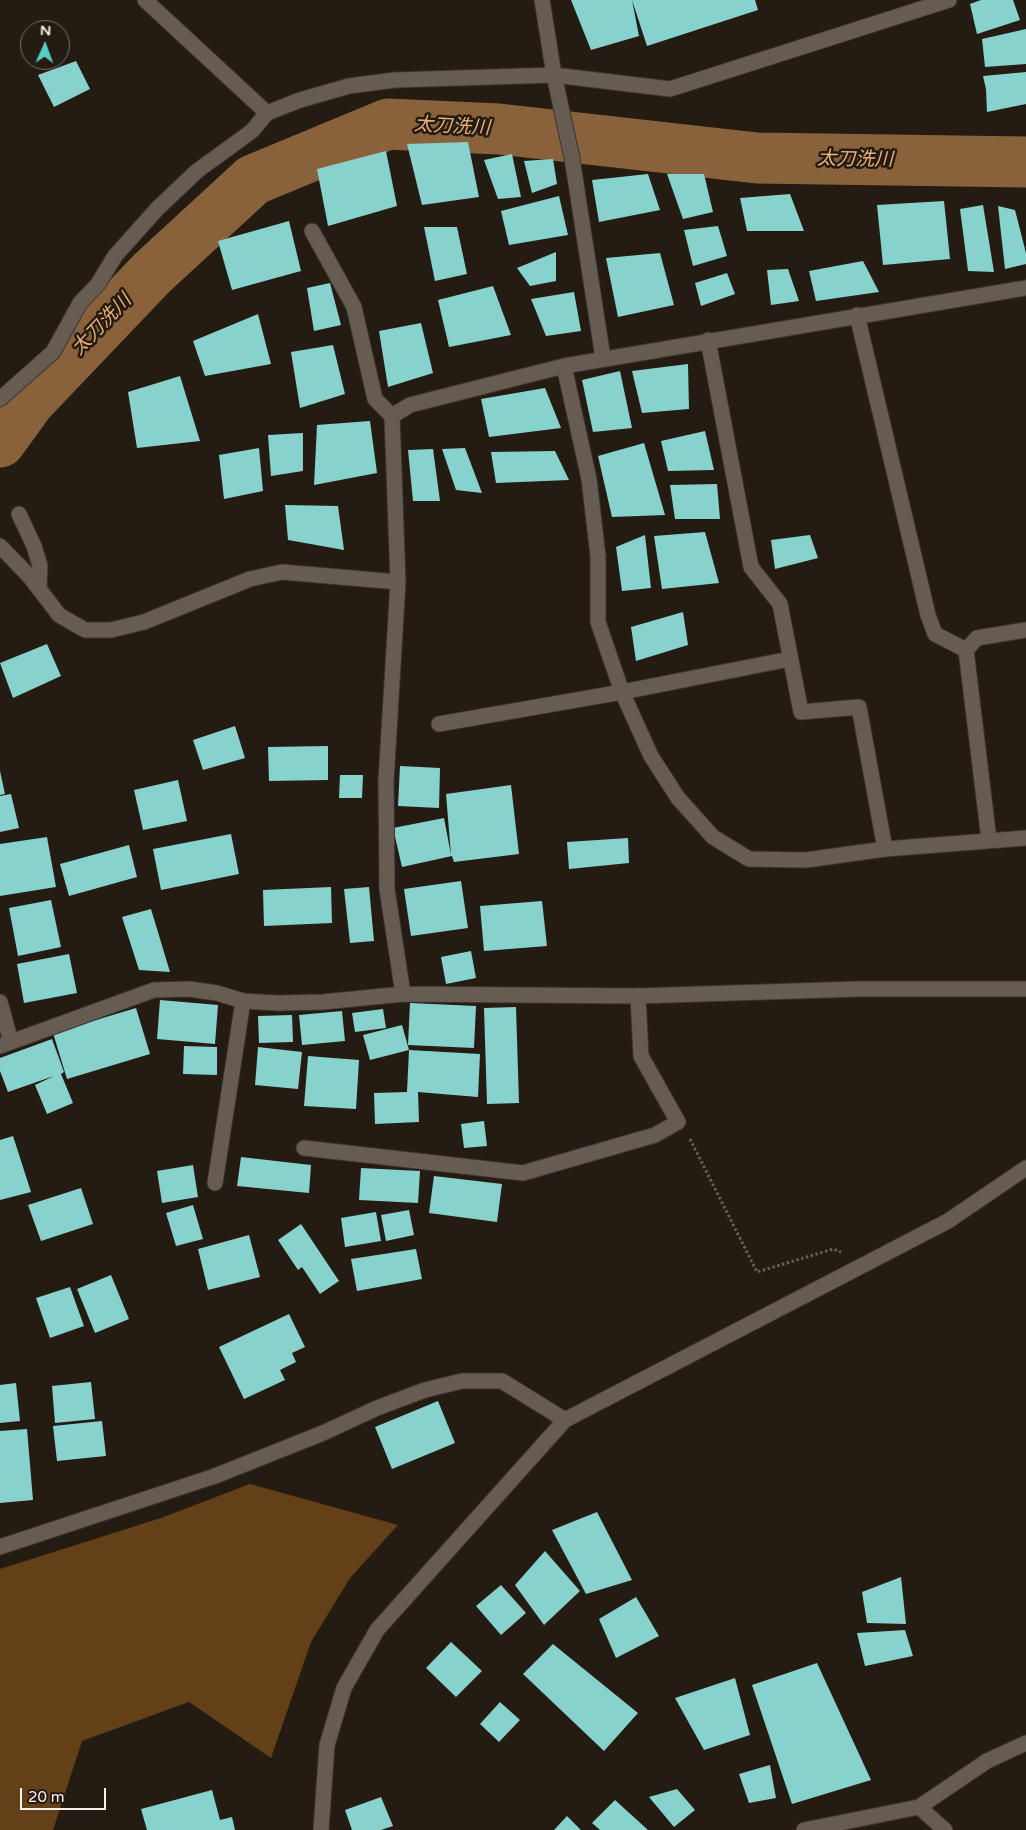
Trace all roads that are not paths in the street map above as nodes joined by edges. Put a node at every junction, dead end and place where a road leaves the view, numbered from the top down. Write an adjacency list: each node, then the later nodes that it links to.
1 (145, 0): 5 (street)
2 (542, 0): 4 (street)
3 (949, 0): 4 (street)
4 (554, 75): 5 (street); 10 (street)
5 (267, 113): 12 (street)
6 (312, 231): 13 (street)
7 (1026, 288): 8 (street)
8 (857, 315): 9 (street); 19 (street)
9 (708, 340): 10 (street); 20 (street)
10 (603, 358): 11 (street)
11 (564, 366): 13 (street); 21 (street)
12 (0, 399)
13 (392, 416): 16 (street)
14 (18, 514): 17 (street)
15 (0, 546): 17 (street)
16 (398, 582): 17 (street); 27 (street)
17 (35, 583)
18 (1026, 630): 19 (street)
19 (966, 650): 24 (street)
20 (790, 659): 21 (street); 25 (street)
21 (622, 692): 22 (street); 25 (street)
22 (439, 724)
23 (1026, 838): 24 (street)
24 (990, 840): 25 (street)
25 (885, 849)
26 (1026, 989): 28 (street)
27 (403, 994): 28 (street); 29 (street)
28 (638, 996): 32 (street)
29 (243, 1001): 31 (street); 34 (street)
30 (0, 1002): 31 (street)
31 (6, 1044)
32 (304, 1148)
33 (1026, 1168): 35 (street)
34 (215, 1183)
35 (565, 1420): 36 (street); 39 (street)
36 (0, 1546)
37 (1026, 1743): 38 (street)
38 (919, 1807): 40 (street); 41 (street)
39 (321, 1830)
40 (804, 1830)
41 (945, 1830)

